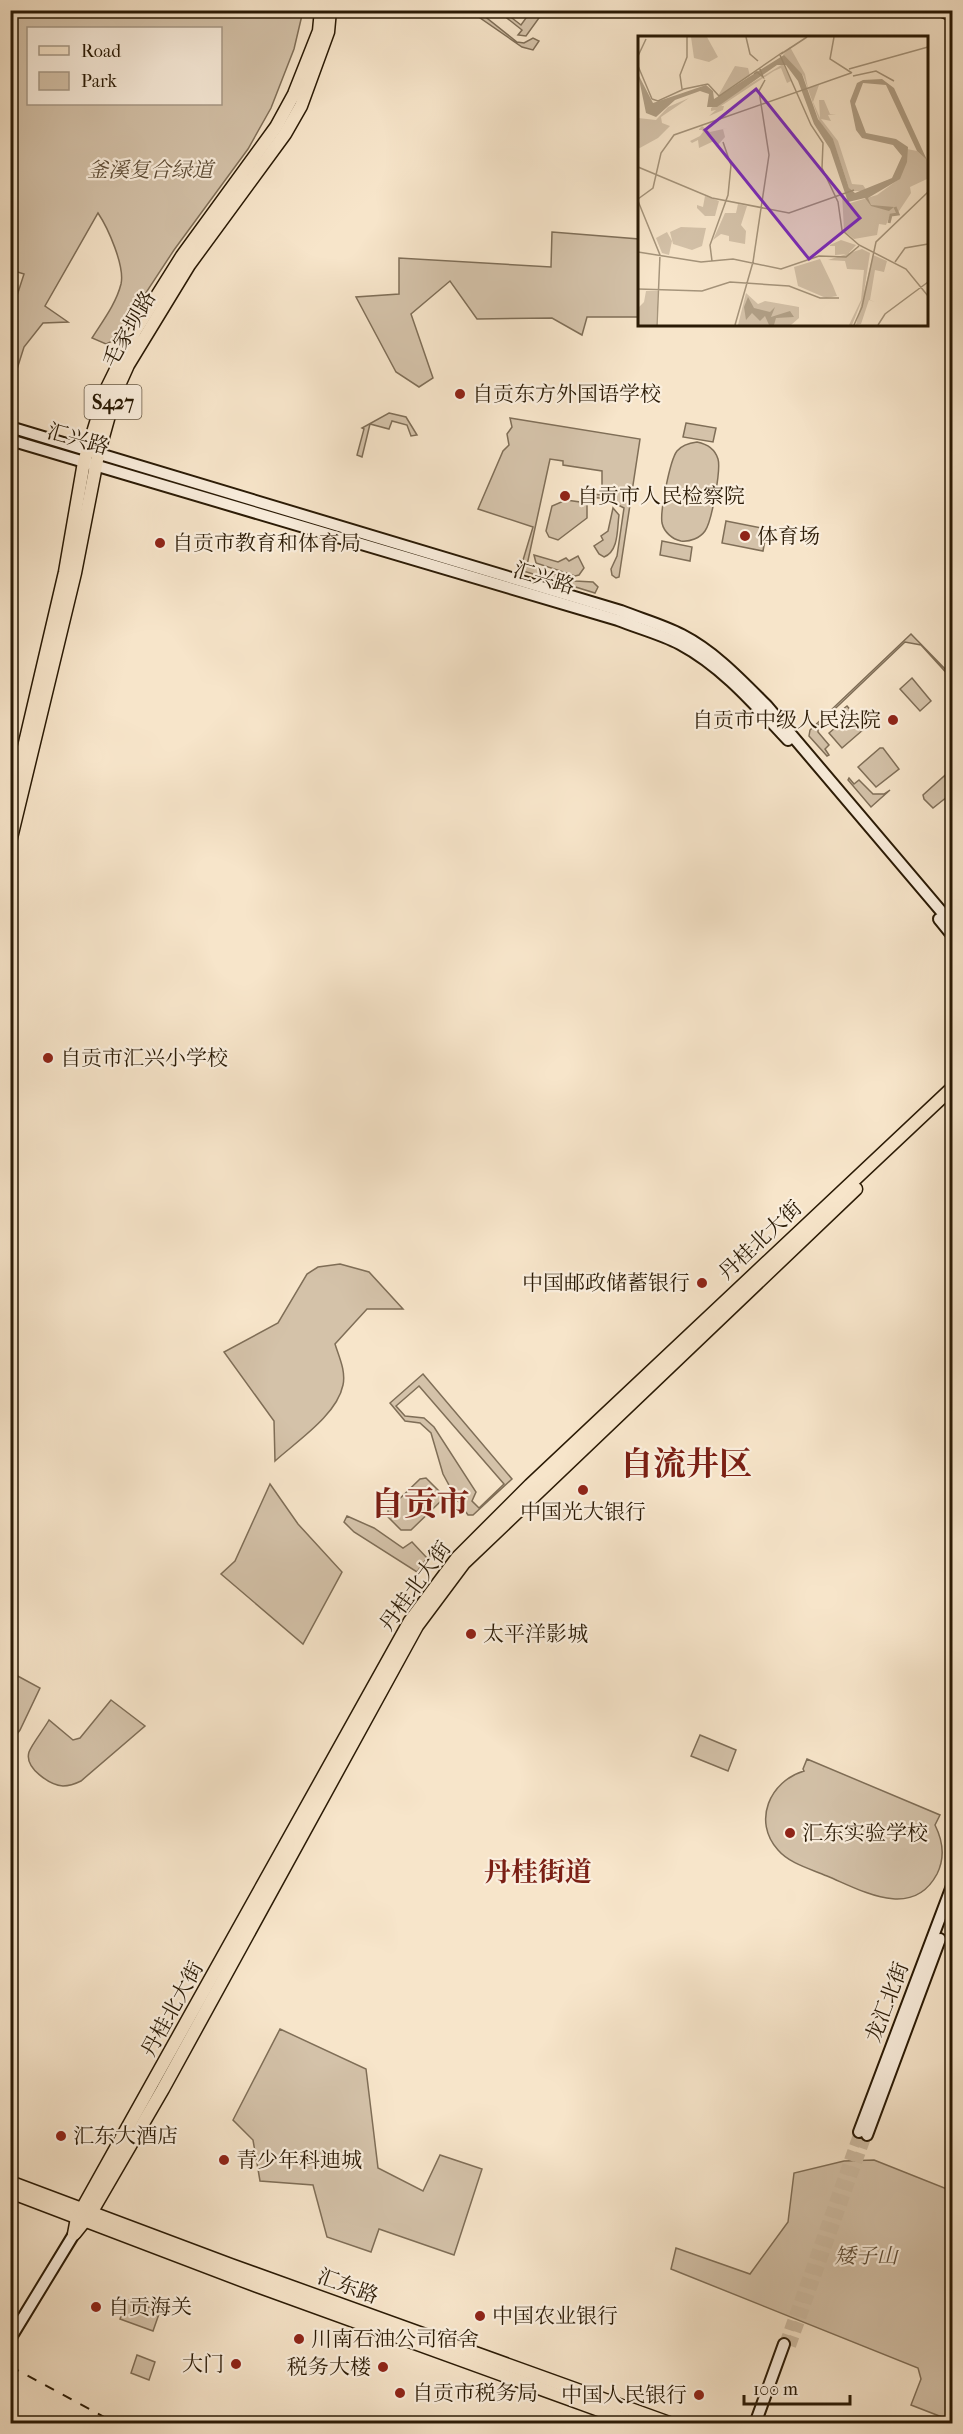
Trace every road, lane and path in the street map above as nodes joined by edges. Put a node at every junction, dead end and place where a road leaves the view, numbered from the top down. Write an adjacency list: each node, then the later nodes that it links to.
1 (321, 10): 7 (main road, 毛家坝路 / S427)
2 (330, 10): 7 (main road, 毛家坝路 / S427)
3 (941, 10): 4 (main road)
4 (952, 15)
5 (11, 428): 7 (main road, 汇兴路)
6 (10, 440): 7 (main road, 汇兴路)
7 (91, 458): 8 (main road, 毛家坝路 / S427); 9 (main road, 毛家坝路 / S427); 10 (main road); 11 (main road, 汇兴路)
8 (10, 807)
9 (10, 842)
10 (952, 924)
11 (952, 935)
12 (952, 1088): 18 (main road, 丹桂北大街)
13 (952, 1099): 18 (main road, 丹桂北大街)
14 (952, 1886): 15 (main road, 龙汇北街)
15 (952, 1905)
16 (10, 2182): 18 (main road, 汇东路)
17 (10, 2193): 18 (main road, 汇东路)
18 (84, 2215): 19 (main road, 丹桂北大街); 21 (main road, 汇东路); 22 (main road, 汇东路)
19 (74, 2234): 20 (main road, 丹桂北大街)
20 (10, 2339)
21 (638, 2424)
22 (672, 2424)
23 (755, 2424): 24 (main road)
24 (763, 2424)

